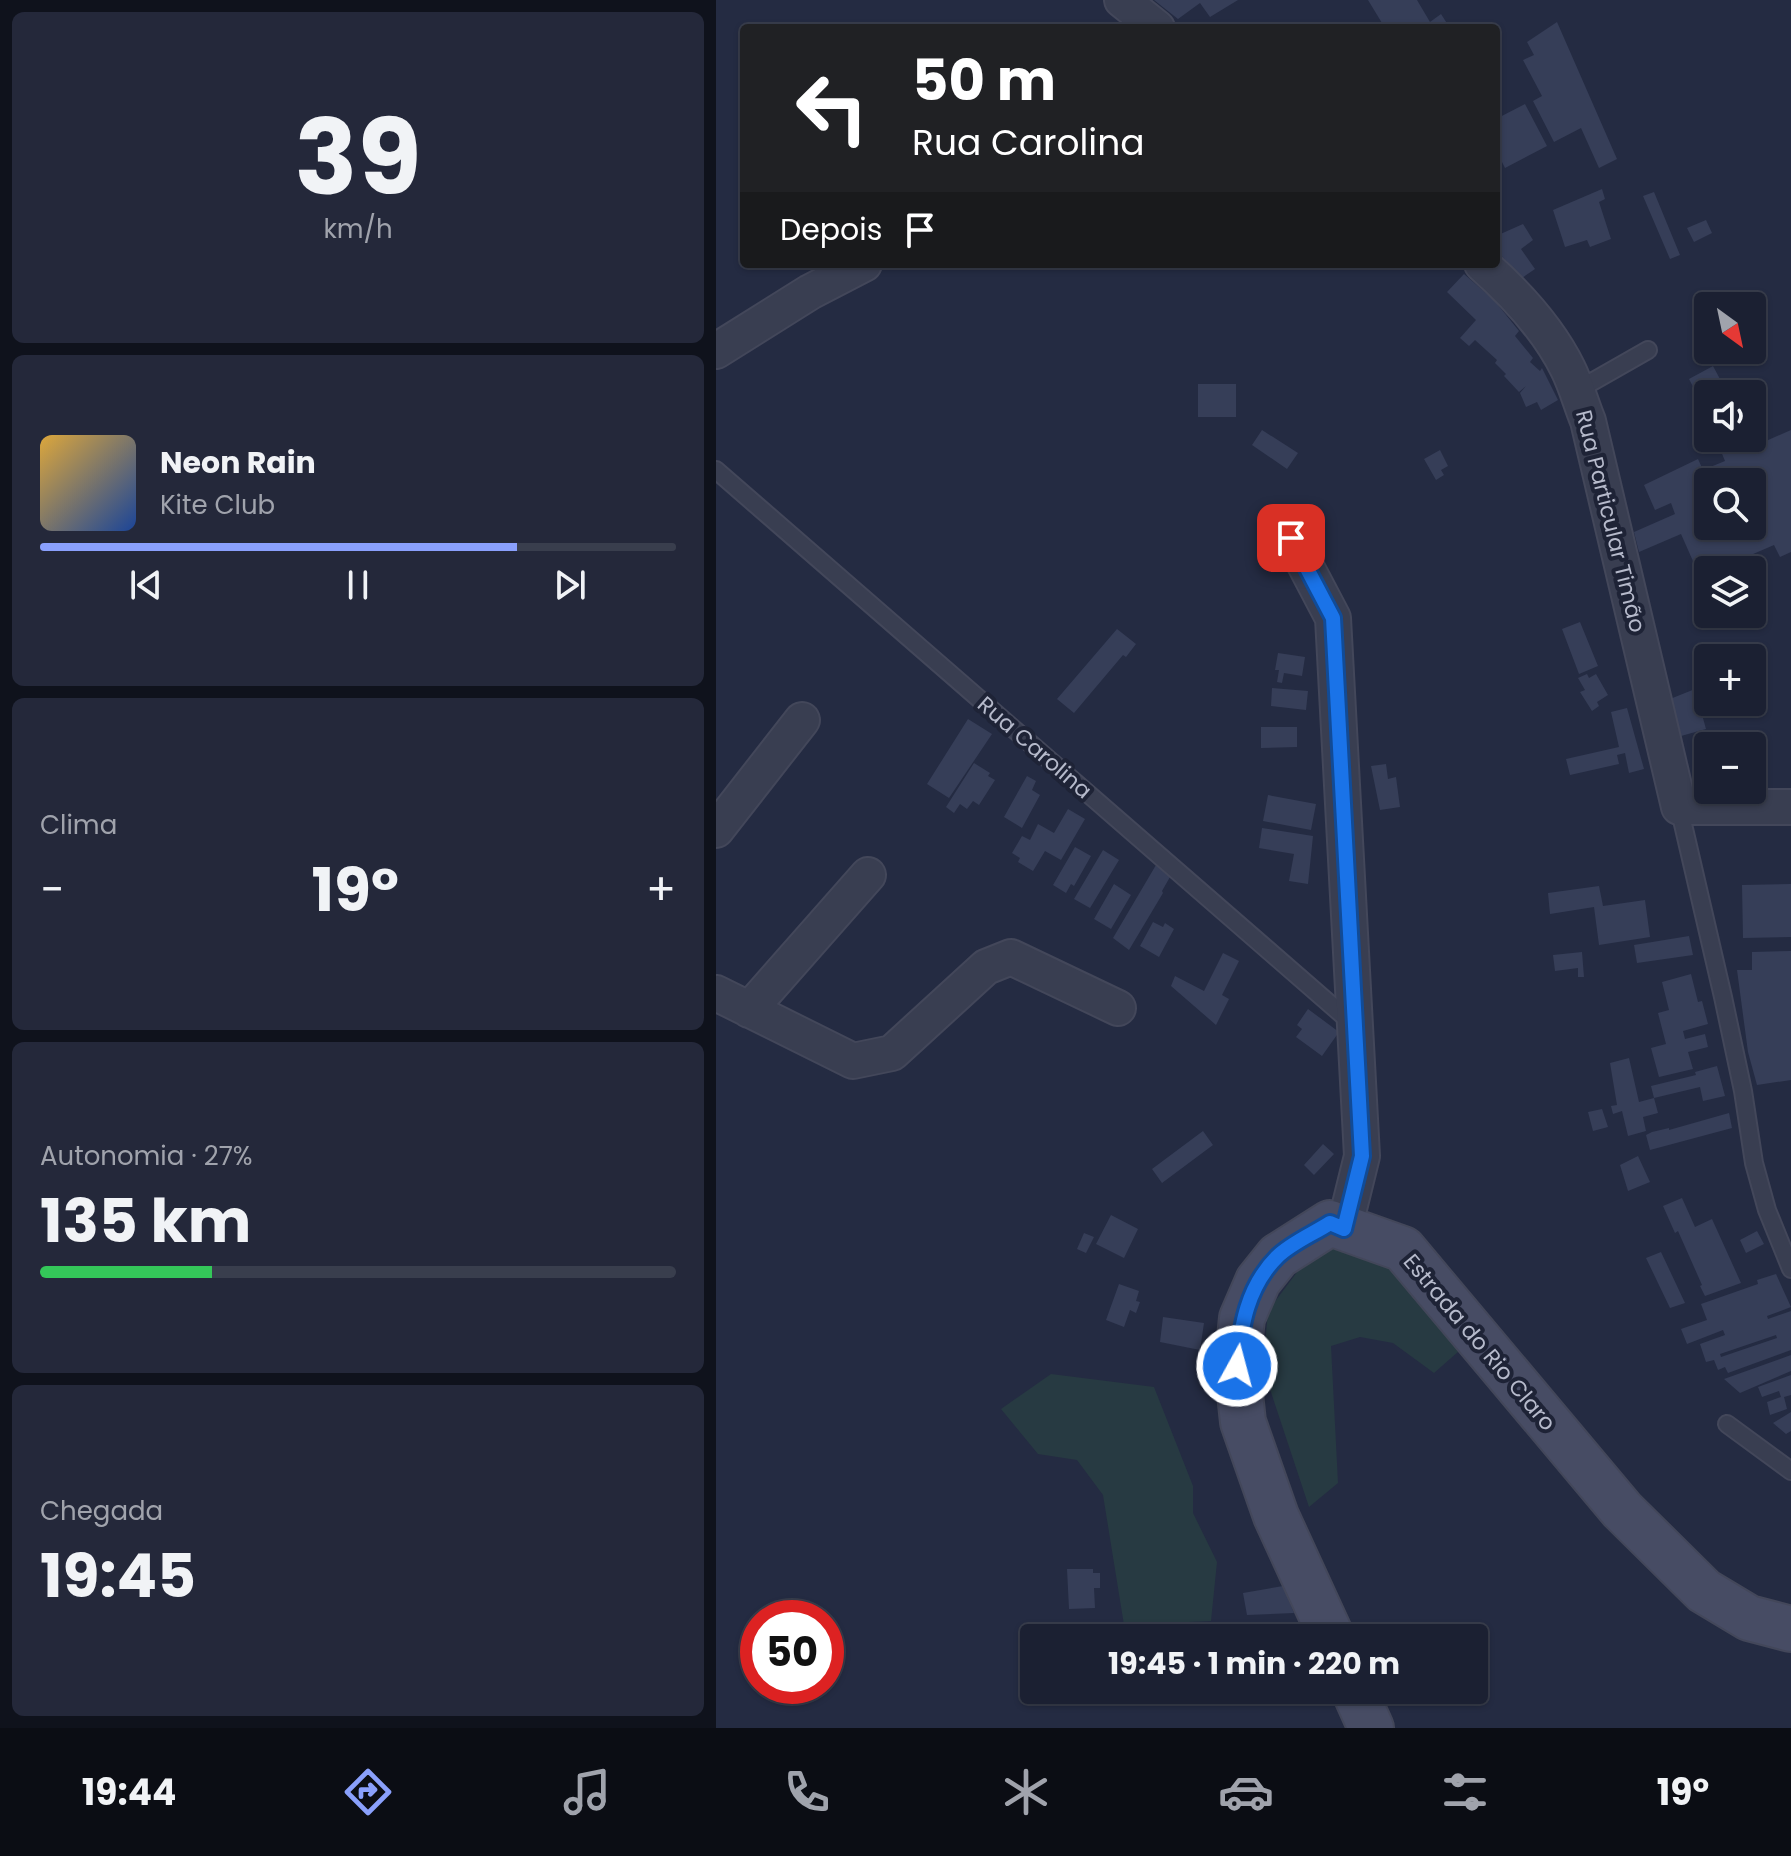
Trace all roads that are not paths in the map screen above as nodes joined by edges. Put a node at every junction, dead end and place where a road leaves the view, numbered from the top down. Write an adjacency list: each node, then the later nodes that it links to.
1 (1122, 0): 2 (street)
2 (1152, 24)
3 (856, 268): 6 (street)
4 (1486, 268): 7 (street, Rua Particular Timão)
5 (1648, 350): 7 (lane)
6 (716, 351)
7 (1576, 391): 11 (street, Rua Particular Timão)
8 (716, 470): 18 (lane, Rua Carolina)
9 (1291, 538): 18 (street)
10 (802, 720): 13 (street)
11 (1679, 807): 12 (street); 20 (lane, Rua Particular Timão)
12 (1791, 807)
13 (716, 830)
14 (868, 875): 17 (street)
15 (716, 993): 17 (street)
16 (1118, 1008): 17 (street)
17 (749, 1010)
18 (1354, 1025): 19 (street)
19 (1344, 1229): 23 (main road); 24 (main road, Estrada do Rio Claro)
20 (1791, 1269)
21 (1727, 1424): 22 (lane)
22 (1791, 1471)
23 (1326, 1624)
24 (1791, 1629)
25 (1360, 1704): 26 (main road)
26 (1371, 1728)

